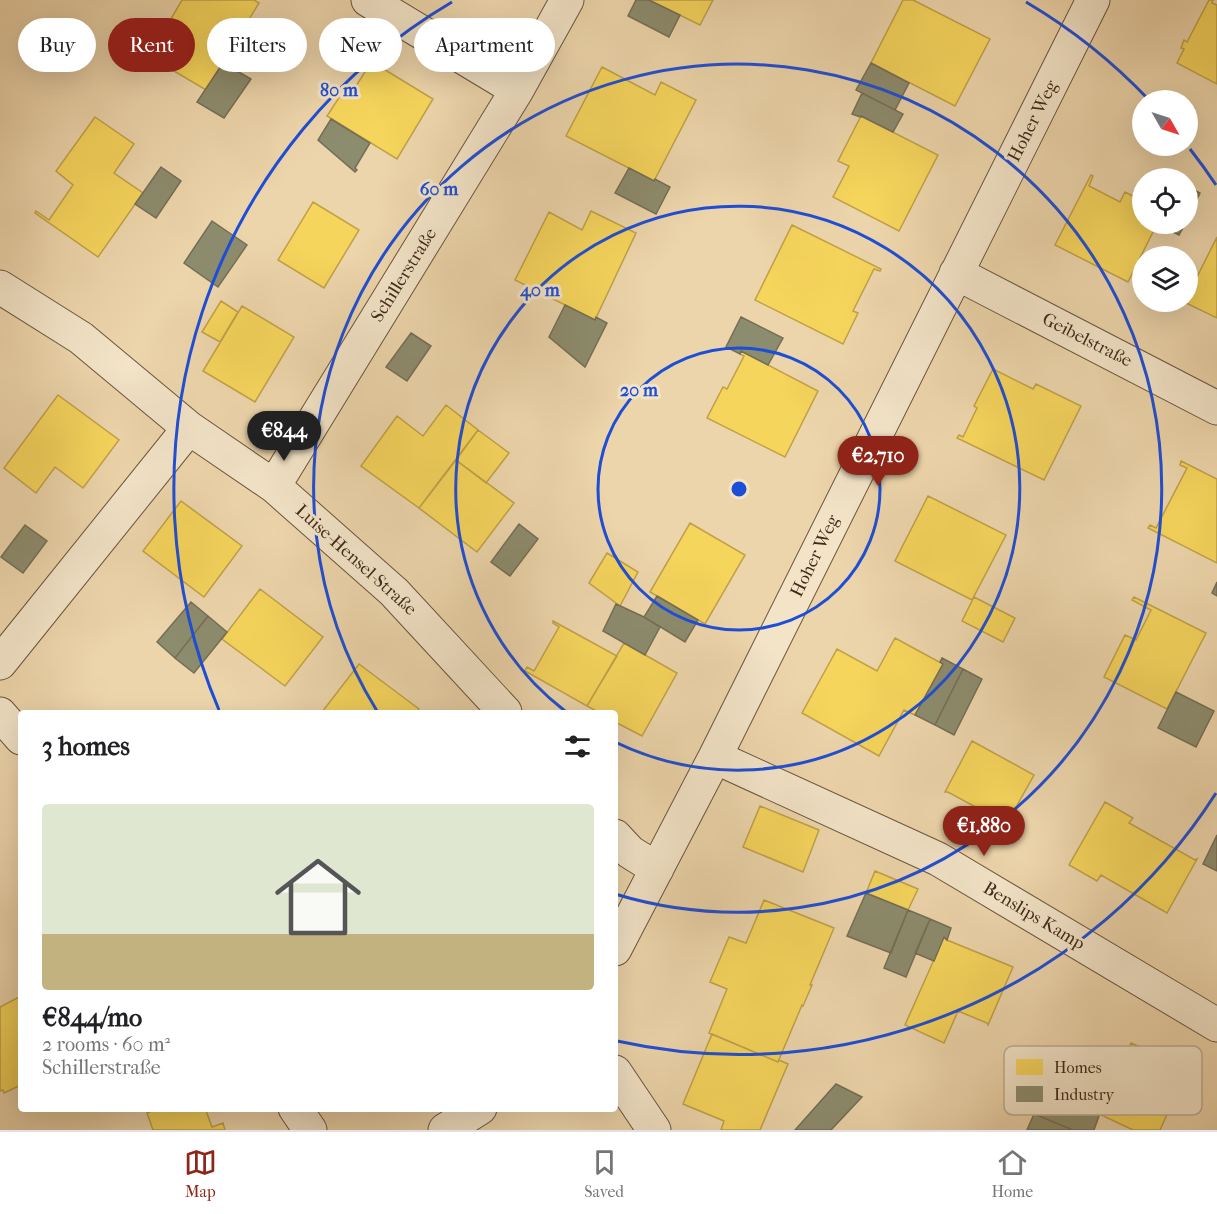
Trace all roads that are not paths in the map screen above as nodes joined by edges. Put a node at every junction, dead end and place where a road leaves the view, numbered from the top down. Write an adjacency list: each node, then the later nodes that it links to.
1 (368, 0): 4 (street)
2 (567, 0): 4 (street, Schillerstraße)
3 (1094, 0): 5 (street, Hoher Weg)
4 (517, 90): 9 (street, Schillerstraße)
5 (956, 273): 7 (street, Geibelstraße); 14 (street, Hoher Weg)
6 (0, 286): 8 (street, Luise-Hensel-Straße)
7 (1217, 408)
8 (189, 428): 9 (street, Luise-Hensel-Straße); 10 (street)
9 (274, 486): 11 (street, Luise-Hensel-Straße)
10 (0, 663)
11 (503, 710)
12 (0, 714): 13 (street)
13 (18, 735)
14 (715, 757): 16 (street, Hoher Weg); 18 (street, Benslips Kamp)
15 (618, 839): 16 (street)
16 (657, 869): 17 (street, Hoher Weg)
17 (618, 943)
18 (1217, 1025)
19 (618, 1076): 24 (street)
20 (298, 1112): 22 (street)
21 (474, 1112): 23 (street)
22 (310, 1130)
23 (445, 1130)
24 (654, 1130)

